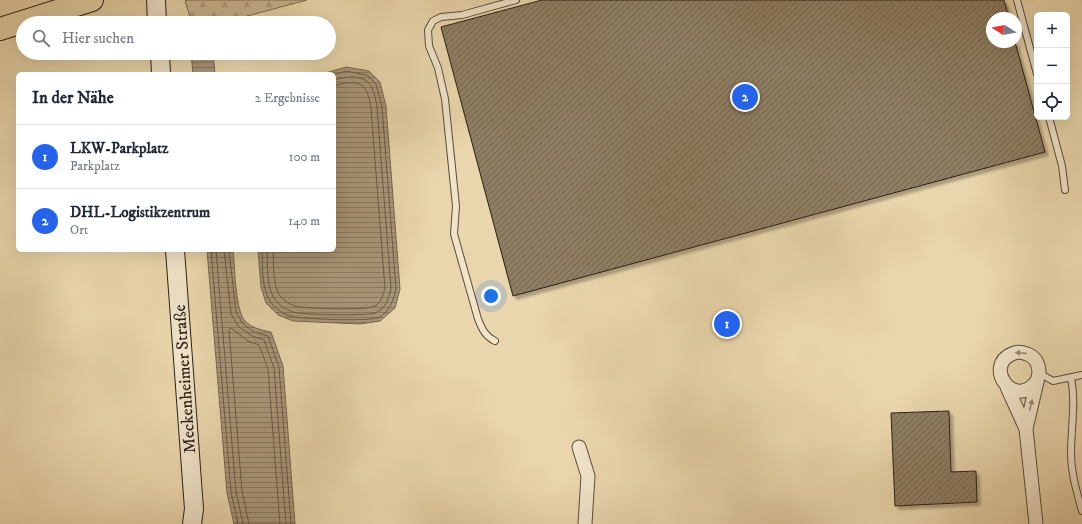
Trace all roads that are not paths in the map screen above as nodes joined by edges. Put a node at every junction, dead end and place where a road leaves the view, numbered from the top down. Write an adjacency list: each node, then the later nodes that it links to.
1 (92, 0): 5 (highway)
2 (156, 0): 6 (main road)
3 (516, 0): 15 (lane)
4 (1017, 0): 10 (lane)
5 (41, 16)
6 (157, 16)
7 (16, 24): 8 (highway)
8 (0, 29)
9 (160, 60): 11 (main road)
10 (1034, 63)
11 (161, 72)
12 (1050, 120): 13 (lane)
13 (1065, 190)
14 (175, 252): 23 (main road, Meckenheimer Straße)
15 (495, 340)
16 (1082, 376): 18 (lane)
17 (1038, 377): 18 (lane); 19 (street); 19 (street, one-way to 19); 20 (street, one-way to 17)
18 (1071, 378): 22 (lane)
19 (1007, 387): 20 (street)
20 (1026, 430): 25 (street)
21 (580, 447): 24 (street)
22 (1082, 511)
23 (195, 519)
24 (585, 524)
25 (1036, 524)

